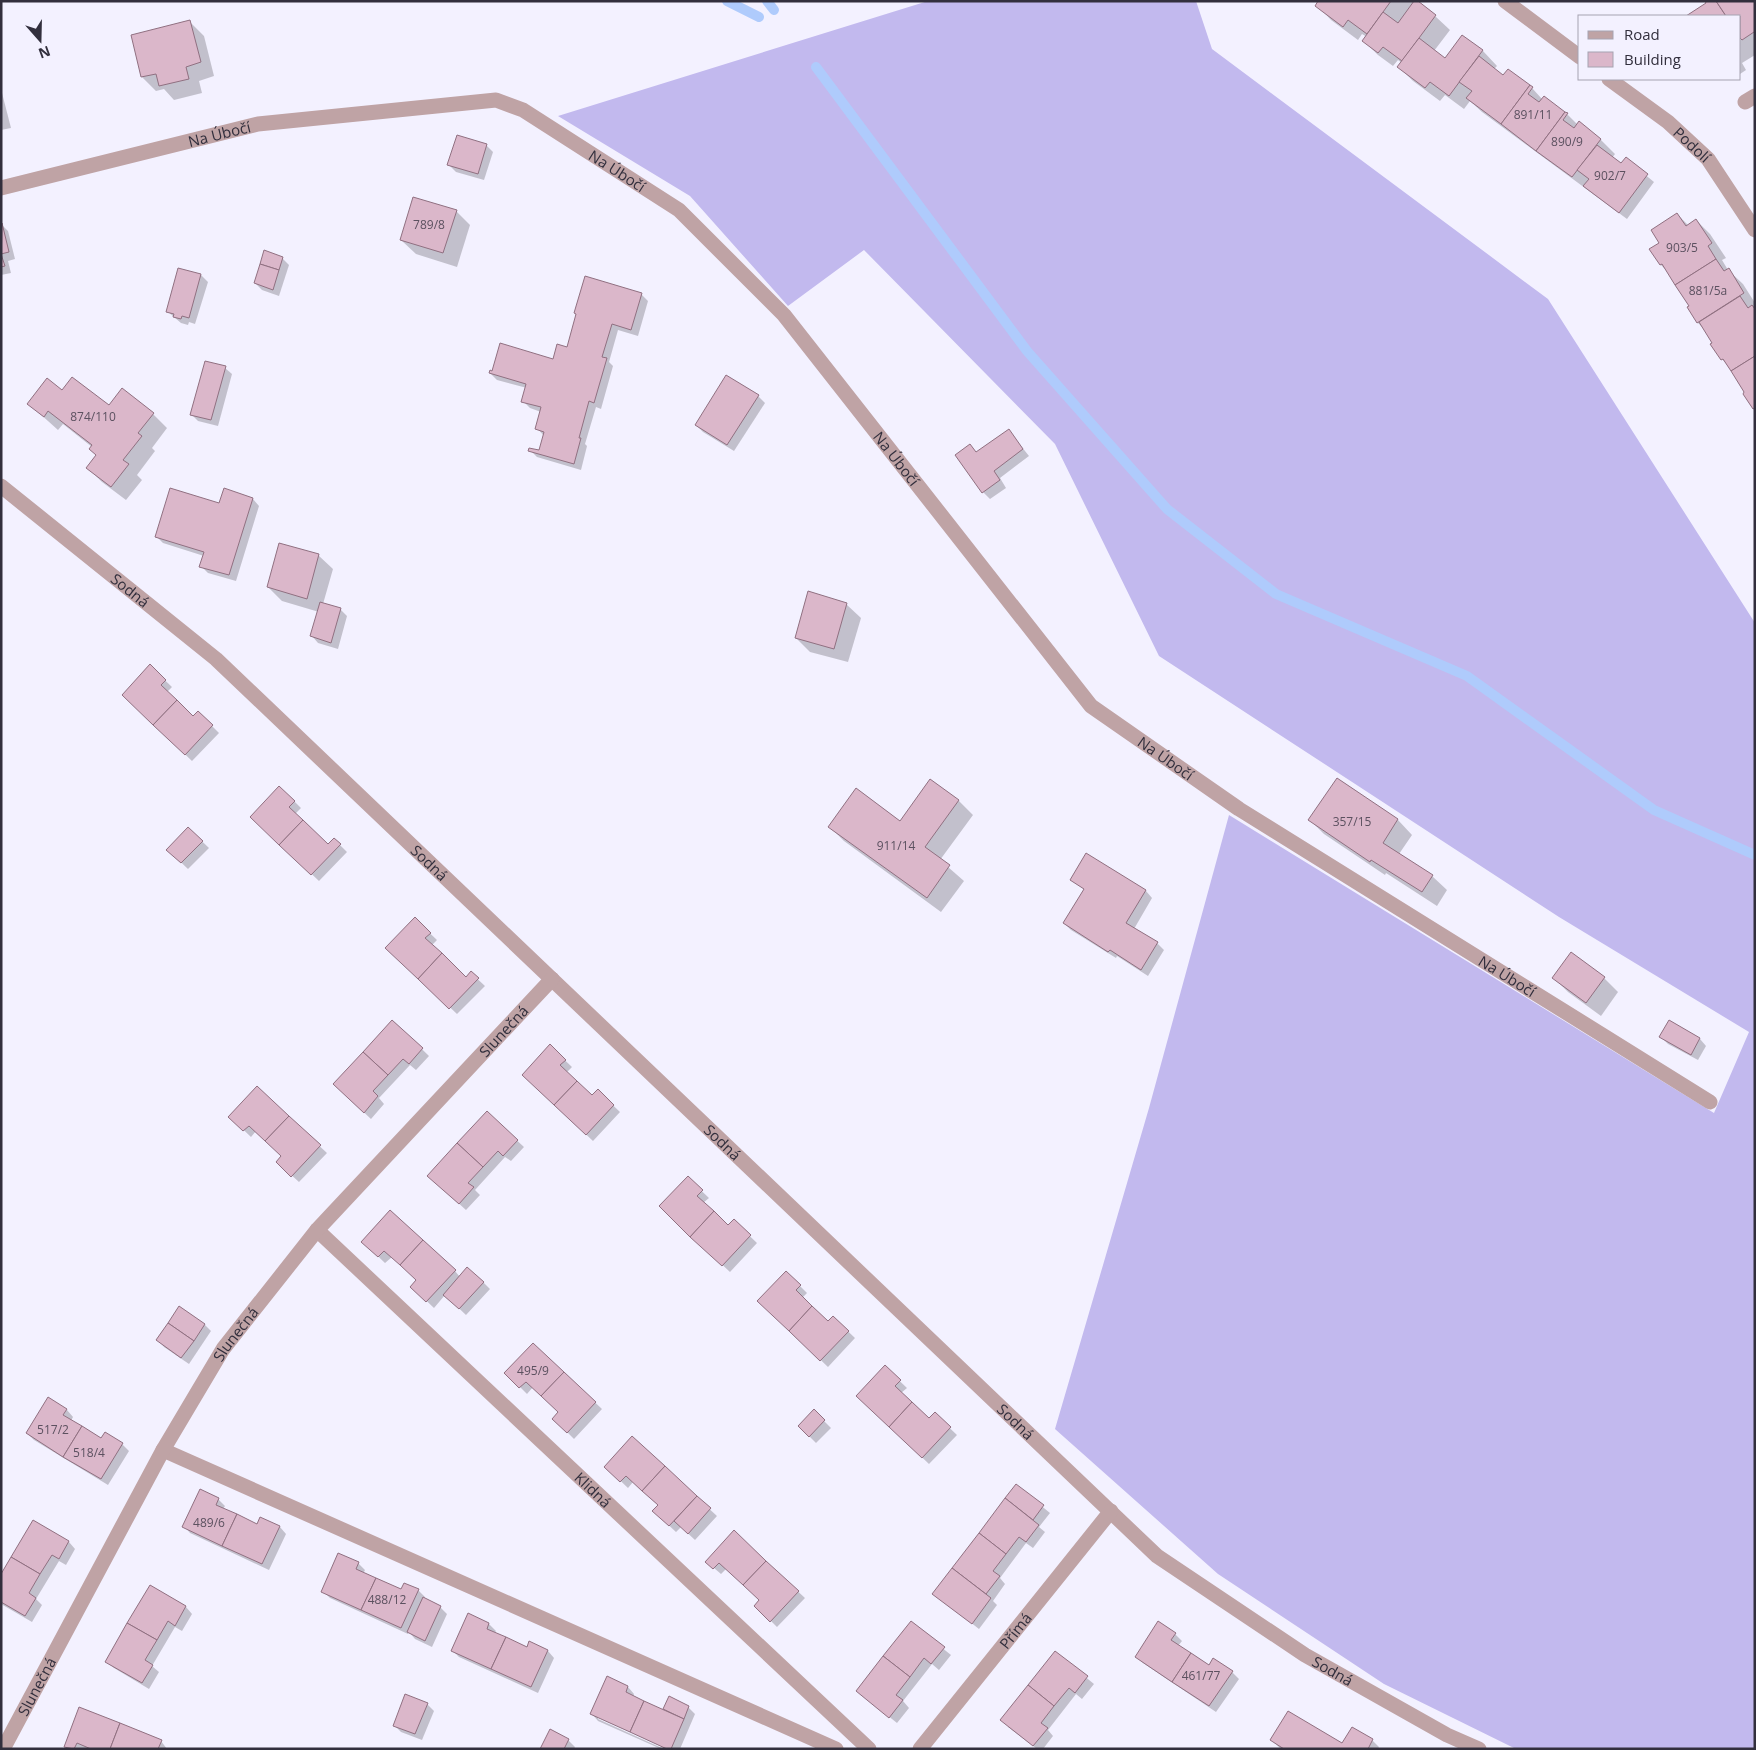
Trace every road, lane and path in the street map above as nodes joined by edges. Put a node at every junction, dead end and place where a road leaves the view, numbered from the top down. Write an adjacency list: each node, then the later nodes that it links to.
1 (1505, 1): 2 (street)
2 (1578, 56)
3 (1610, 80): 5 (street, Podolí)
4 (1, 188): 8 (street, Na Úbočí)
5 (1755, 230)
6 (1, 486): 7 (street, Sodná)
7 (552, 979): 9 (street, Slunečná); 11 (street, Sodná)
8 (1710, 1102)
9 (317, 1230): 10 (street, Slunečná); 14 (street, Klidná)
10 (163, 1450): 12 (street, Slunečná); 13 (street)
11 (1111, 1511): 15 (street, Přímá); 16 (street, Sodná)
12 (3, 1749)
13 (836, 1749)
14 (868, 1749)
15 (920, 1749)
16 (1479, 1749)

